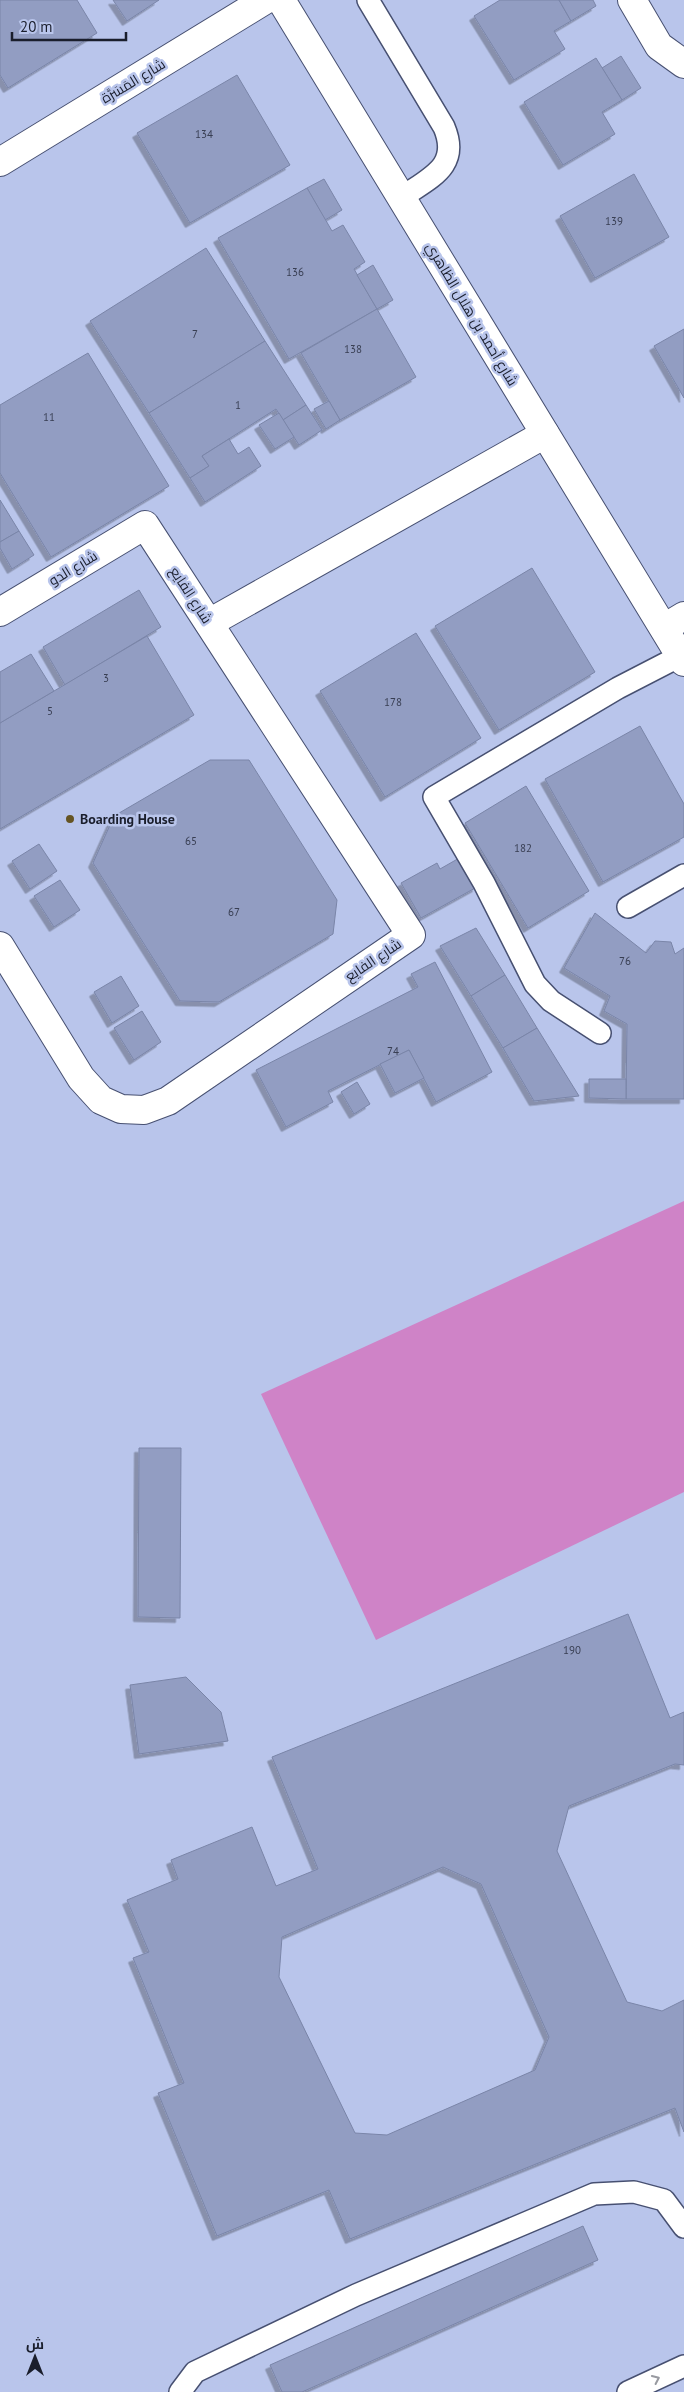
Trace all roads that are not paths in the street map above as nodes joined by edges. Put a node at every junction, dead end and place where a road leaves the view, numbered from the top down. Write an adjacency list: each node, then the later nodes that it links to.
1 (265, 0): 6 (street, شارع المَسَرَّة)
2 (281, 0): 7 (street, شارع أحمد بن هلال الظاهري)
3 (368, 0): 7 (lane)
4 (632, 0): 5 (street)
5 (684, 64)
6 (0, 162)
7 (401, 198): 8 (street, شارع أحمد بن هلال الظاهري)
8 (545, 434): 11 (street, شارع أحمد بن هلال الظاهري); 12 (street)
9 (145, 524): 10 (street, شارع الدو); 12 (street, شارع الفايع)
10 (0, 612)
11 (674, 622): 13 (street, شارع أحمد بن هلال الظاهري)
12 (208, 623): 16 (street, شارع الفايع)
13 (682, 659): 17 (lane)
14 (684, 875): 15 (lane)
15 (628, 907)
16 (0, 946)
17 (600, 1033)
18 (684, 2228): 20 (lane)
19 (684, 2366): 21 (lane, one-way to 19)
20 (180, 2392)
21 (628, 2392)

